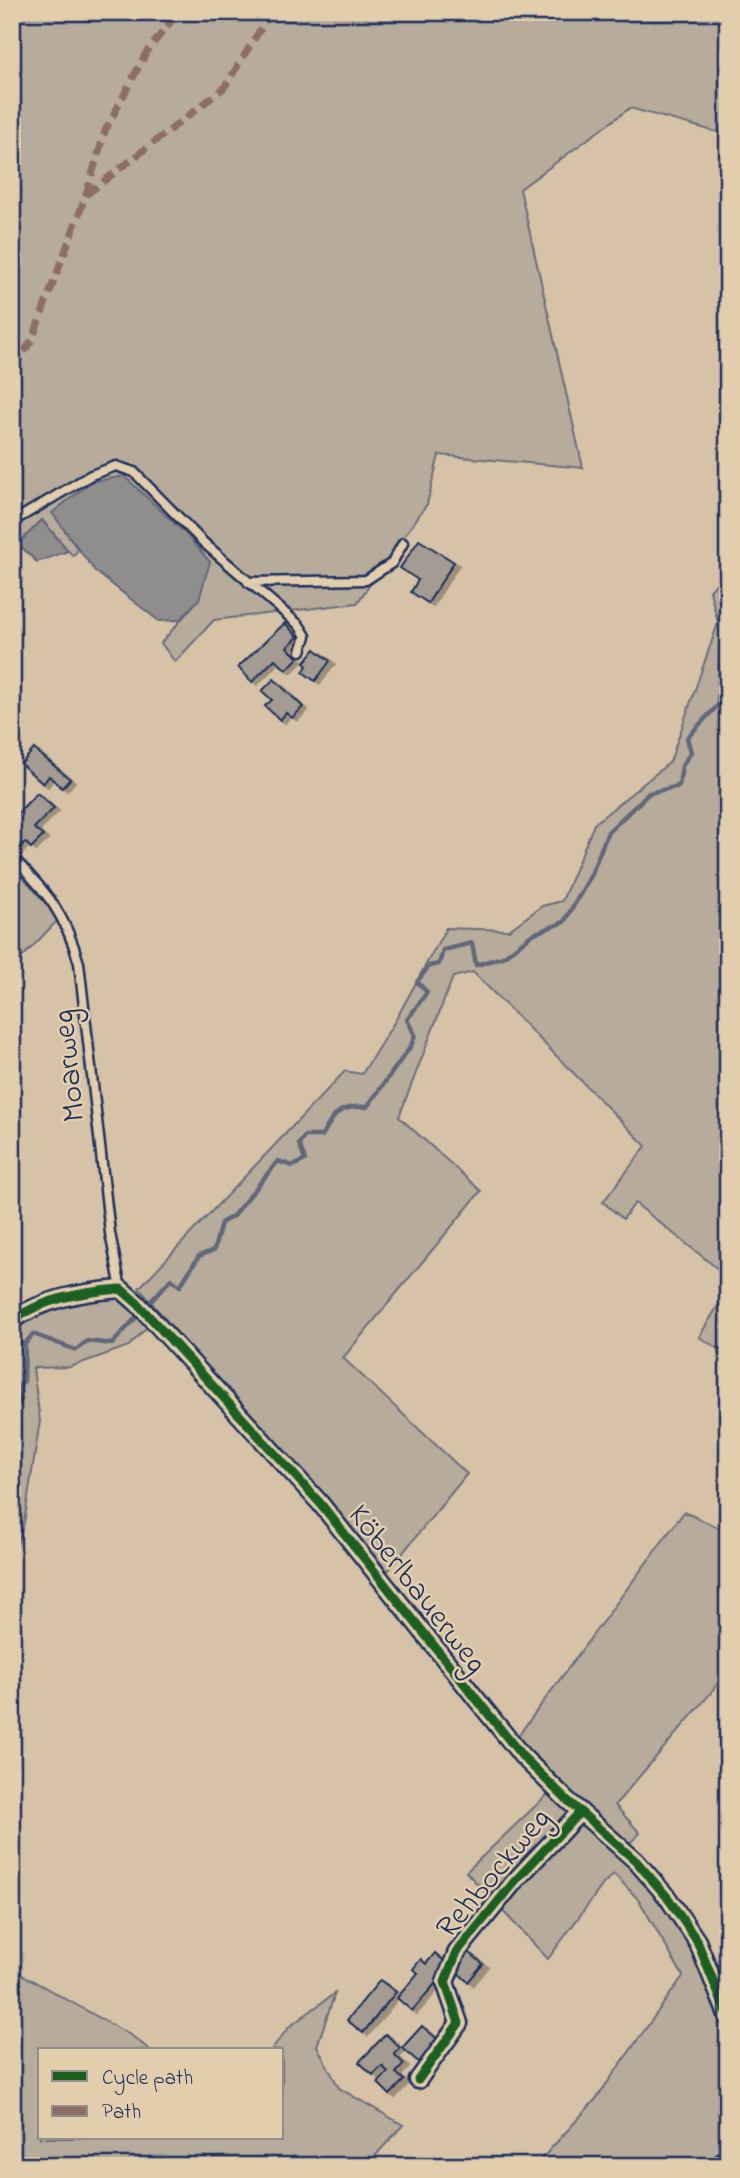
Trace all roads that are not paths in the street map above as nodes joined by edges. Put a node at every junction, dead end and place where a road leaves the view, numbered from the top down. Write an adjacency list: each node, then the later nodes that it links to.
1 (12, 522): 3 (lane)
2 (403, 543): 3 (lane)
3 (248, 582): 4 (lane)
4 (302, 651)
5 (12, 857): 6 (lane, Moarweg)
6 (121, 1289): 7 (street); 8 (street, Köberlbauerweg)
7 (12, 1320)
8 (580, 1812): 9 (street, Köberlbauerweg); 10 (street, Rehbockweg)
9 (728, 2017)
10 (418, 2080)
11 (728, 2159): 12 (street)
12 (722, 2166)

